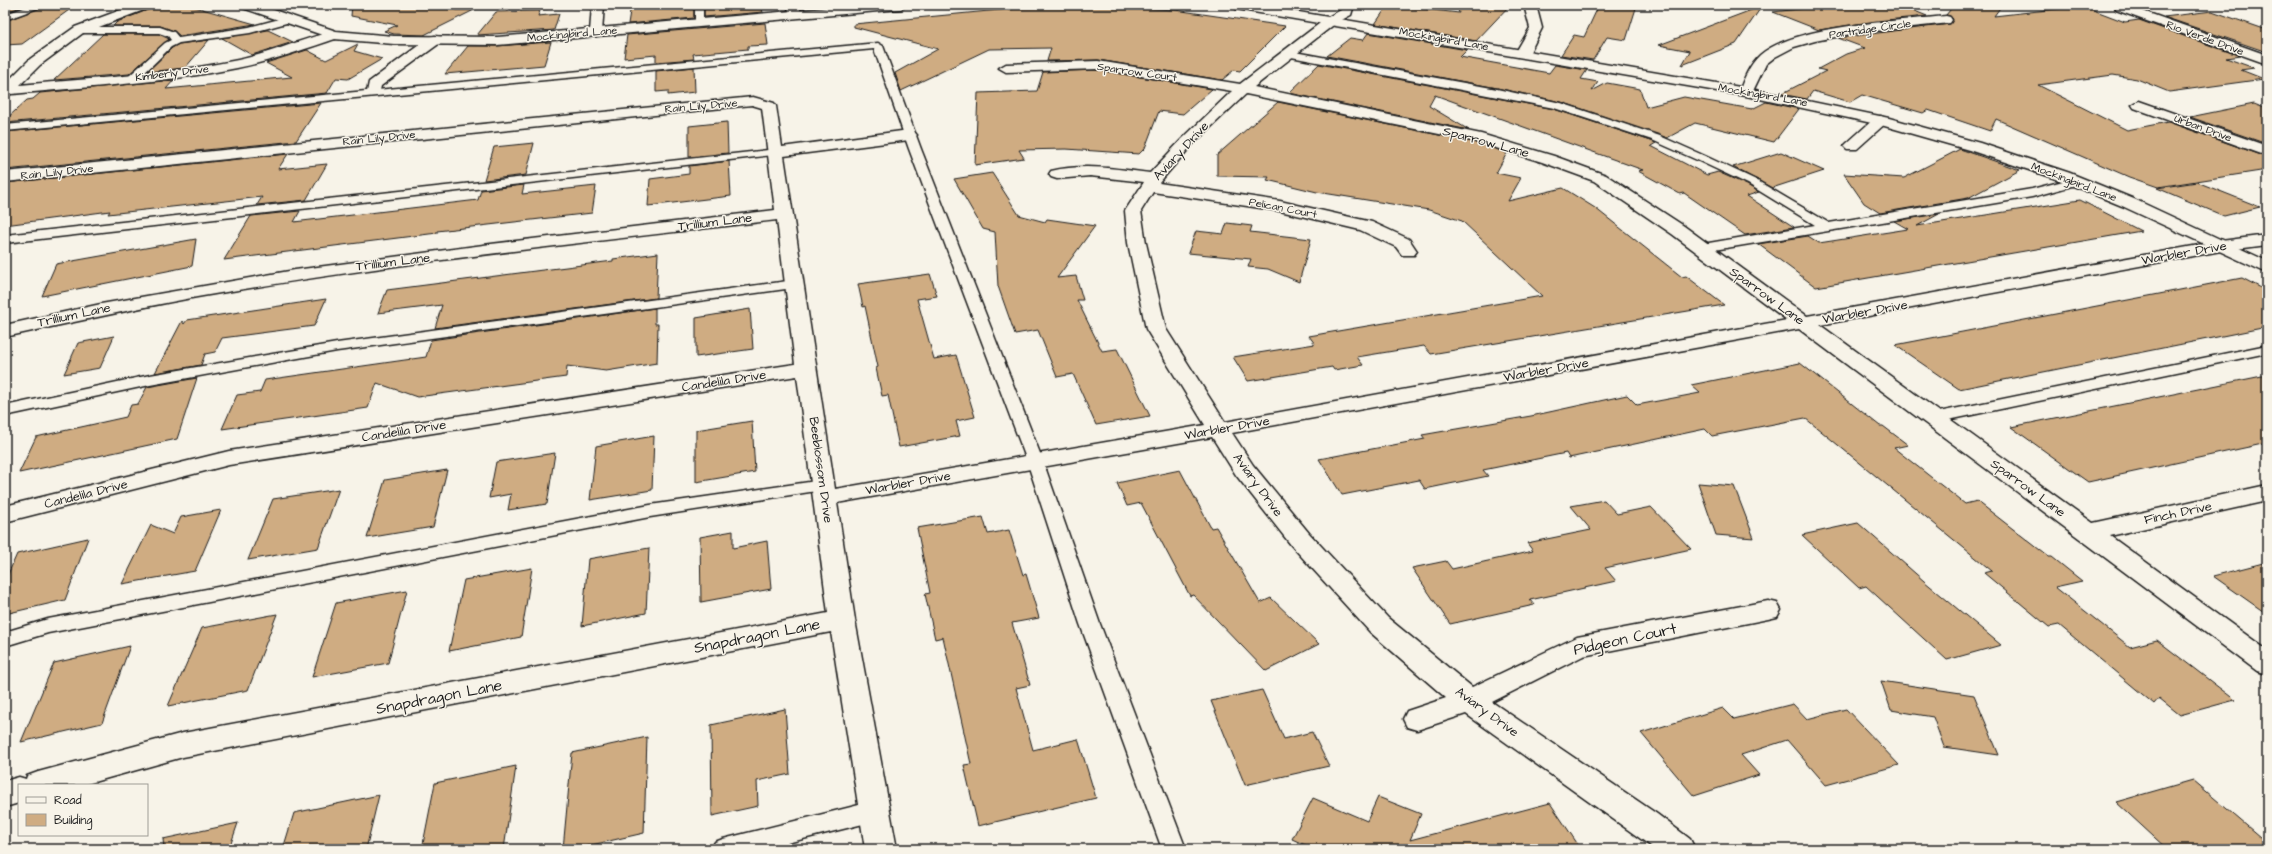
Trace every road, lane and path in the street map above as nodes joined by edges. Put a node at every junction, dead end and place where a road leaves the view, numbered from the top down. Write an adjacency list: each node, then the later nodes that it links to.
1 (42, 5): 14 (lane)
2 (145, 5): 19 (street)
3 (247, 5): 15 (street, Mockingbird Lane)
4 (456, 5): 5 (lane)
5 (547, 5)
6 (598, 5): 20 (street)
7 (699, 5): 18 (lane)
8 (901, 5): 13 (street, Mockingbird Lane)
9 (1236, 5): 16 (street, Mockingbird Lane)
10 (1348, 5): 16 (street, Aviary Drive)
11 (1530, 5): 24 (street)
12 (2138, 5): 26 (street, Rio Verde Drive)
13 (794, 10): 18 (street, Mockingbird Lane)
14 (5, 17)
15 (287, 20): 21 (street, Mockingbird Lane); 23 (lane)
16 (1332, 20): 24 (street, Mockingbird Lane); 25 (street, Aviary Drive)
17 (1946, 20): 32 (street, Partridge Circle)
18 (700, 23): 20 (street, Mockingbird Lane)
19 (79, 30): 23 (lane); 30 (street)
20 (596, 32): 22 (street, Mockingbird Lane)
21 (334, 35): 22 (street, Mockingbird Lane); 28 (street, Kimberly Drive)
22 (435, 40): 31 (street)
23 (177, 41): 28 (lane)
24 (1523, 52): 32 (street, Mockingbird Lane)
25 (1289, 54): 29 (street, Aviary Drive); 46 (lane)
26 (2267, 60)
27 (1006, 68): 29 (street, Sparrow Court)
28 (133, 78): 30 (street, Kimberly Drive)
29 (1244, 89): 44 (street, Aviary Drive); 50 (street, Sparrow Lane)
30 (6, 91)
31 (374, 92): 36 (lane); 37 (lane)
32 (1746, 92): 35 (street, Mockingbird Lane)
33 (753, 101): 40 (street, Beeblossom Drive); 42 (street, Rain Lily Drive)
34 (2139, 105): 39 (street, Urban Drive)
35 (1881, 120): 38 (street); 43 (street, Mockingbird Lane)
36 (5, 128)
37 (910, 135): 40 (street); 61 (lane)
38 (1852, 146)
39 (2267, 151)
40 (777, 152): 45 (street, Beeblossom Drive); 47 (lane)
41 (1057, 174): 44 (street, Pelican Court)
42 (5, 177)
43 (2075, 182): 46 (lane); 49 (street, Mockingbird Lane)
44 (1152, 183): 51 (street, Pelican Court); 60 (street, Aviary Drive)
45 (785, 214): 53 (street, Beeblossom Drive); 55 (street, Trillium Lane)
46 (1825, 226): 50 (lane)
47 (5, 239)
48 (2267, 240): 49 (street, Warbler Drive)
49 (2221, 246): 52 (street, Mockingbird Lane); 54 (street, Warbler Drive)
50 (1702, 248): 54 (street, Sparrow Lane)
51 (1408, 251)
52 (2267, 268)
53 (795, 284): 57 (street, Beeblossom Drive); 58 (lane)
54 (1804, 323): 59 (street, Sparrow Lane); 60 (street, Warbler Drive)
55 (5, 331)
56 (2267, 349): 59 (lane)
57 (807, 368): 62 (street, Beeblossom Drive); 64 (street, Candelila Drive)
58 (5, 410)
59 (1934, 418): 65 (street, Sparrow Lane)
60 (1220, 429): 61 (street, Warbler Drive); 70 (street, Aviary Drive)
61 (1036, 462): 62 (street, Warbler Drive); 78 (lane)
62 (824, 491): 67 (street, Beeblossom Drive); 68 (lane)
63 (2267, 493): 65 (street, Finch Drive)
64 (5, 514)
65 (2088, 532): 69 (street, Sparrow Lane)
66 (1768, 610): 70 (street, Pidgeon Court)
67 (842, 620): 72 (street, Snapdragon Lane); 75 (street, Beeblossom Drive)
68 (5, 639)
69 (2267, 664)
70 (1469, 701): 71 (street, Pidgeon Court); 79 (street, Aviary Drive)
71 (1417, 718)
72 (42, 784)
73 (18, 790): 74 (street)
74 (5, 794)
75 (875, 811): 76 (lane); 77 (street, Beeblossom Drive)
76 (723, 849)
77 (881, 849)
78 (1174, 849)
79 (1679, 849)

